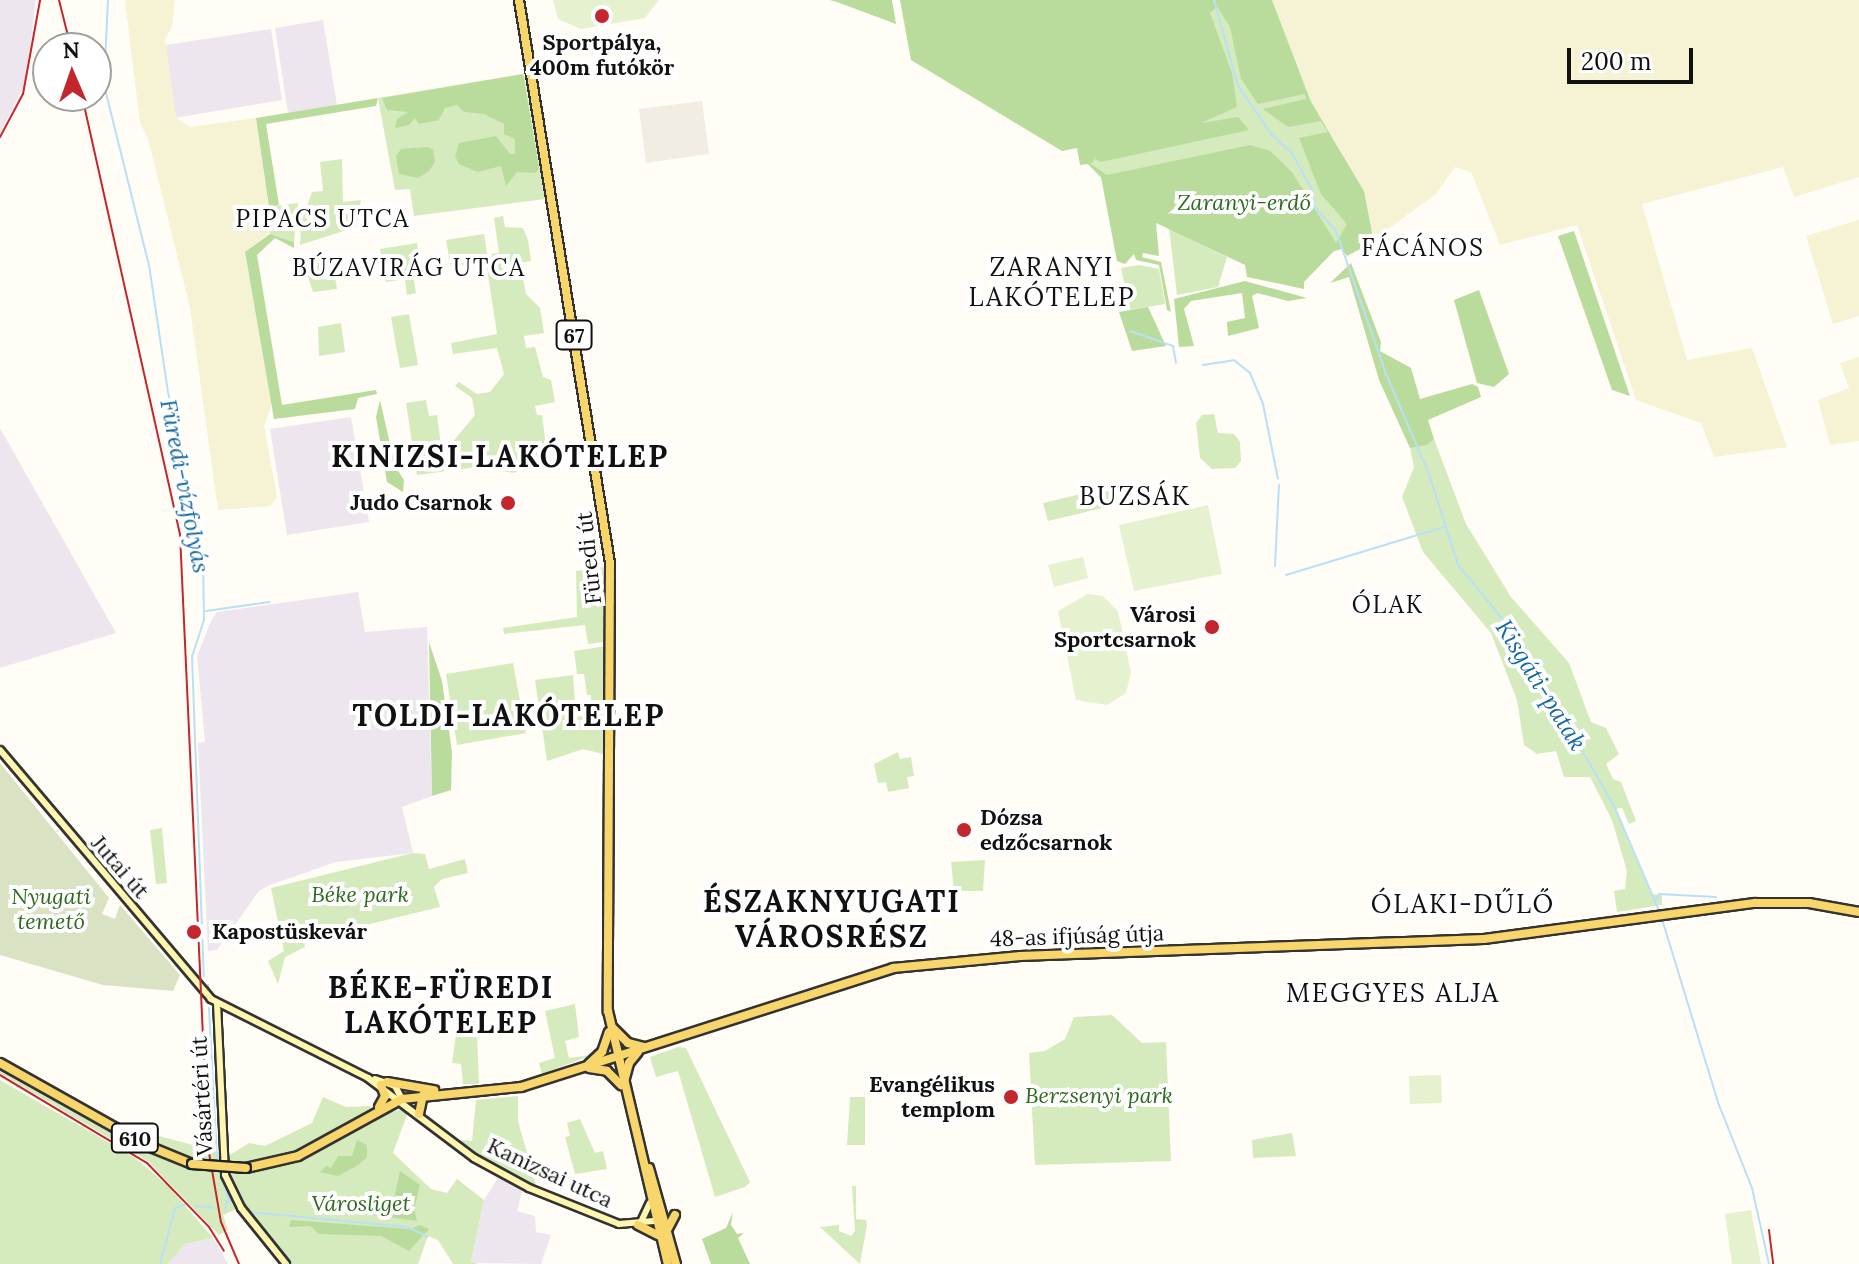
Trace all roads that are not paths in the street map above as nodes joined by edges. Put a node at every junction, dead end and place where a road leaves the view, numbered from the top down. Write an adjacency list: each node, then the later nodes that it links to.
1 (519, 0): 5 (main road, Füredi út / 67)
2 (0, 750): 4 (street, Jutai út)
3 (1859, 912): 6 (main road, 48-as ifjúság útja / 610)
4 (217, 1003): 10 (street); 23 (street, Vásártéri út)
5 (610, 1023): 6 (main road); 7 (main road, 67); 9 (main road)
6 (645, 1047): 7 (main road, 610); 11 (main road)
7 (616, 1057): 9 (main road, 610); 11 (main road, 67)
8 (0, 1063): 15 (main road, 610, bridge)
9 (585, 1068): 11 (main road); 12 (main road, 610)
10 (384, 1084): 12 (main road); 14 (street, Kanizsai utca); 15 (main road)
11 (623, 1087): 17 (main road, 67)
12 (458, 1093): 13 (main road, 610)
13 (423, 1095): 14 (main road, 610); 16 (main road)
14 (402, 1099): 15 (main road, 610); 16 (street, Kanizsai utca)
15 (376, 1110)
16 (419, 1114): 21 (street, Kanizsai utca)
17 (642, 1153): 18 (main road, 67); 20 (main road, 67)
18 (650, 1203): 20 (main road, 67); 21 (street)
19 (675, 1215): 22 (main road)
20 (658, 1220): 21 (street, Kanizsai utca); 22 (main road, 67)
21 (638, 1225): 22 (main road)
22 (663, 1235): 24 (main road, 67); 25 (main road, 67)
23 (286, 1264)
24 (668, 1264)
25 (676, 1264)

